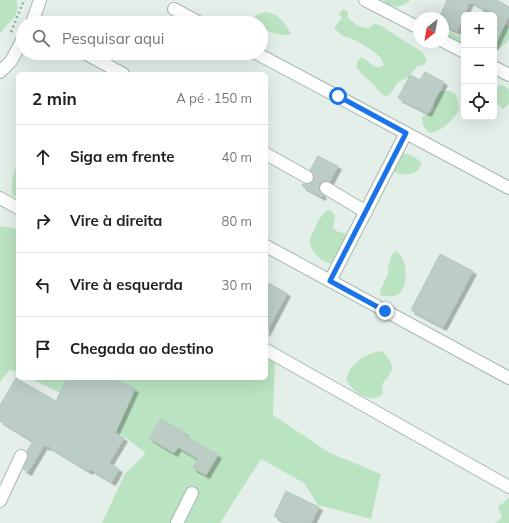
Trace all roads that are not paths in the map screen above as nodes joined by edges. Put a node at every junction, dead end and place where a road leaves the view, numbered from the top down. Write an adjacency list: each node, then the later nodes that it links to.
1 (40, 0): 4 (street)
2 (365, 0): 6 (street)
3 (174, 9): 5 (street)
4 (34, 16)
5 (187, 16)
6 (413, 25)
7 (449, 44): 8 (street)
8 (461, 50)
9 (16, 53): 13 (street)
10 (268, 59): 16 (street)
11 (98, 60): 14 (street)
12 (497, 69): 15 (street)
13 (0, 72)
14 (119, 72)
15 (509, 75)
16 (406, 133): 20 (street); 23 (street)
17 (268, 155): 18 (street)
18 (307, 177)
19 (326, 188): 23 (street)
20 (509, 188)
21 (0, 198): 22 (street)
22 (16, 207)
23 (366, 212): 25 (street)
24 (268, 247): 25 (street)
25 (330, 281): 27 (street)
26 (268, 351): 29 (street)
27 (509, 378)
28 (21, 456): 31 (street)
29 (509, 487)
30 (192, 493): 32 (street)
31 (0, 501)
32 (177, 523)

